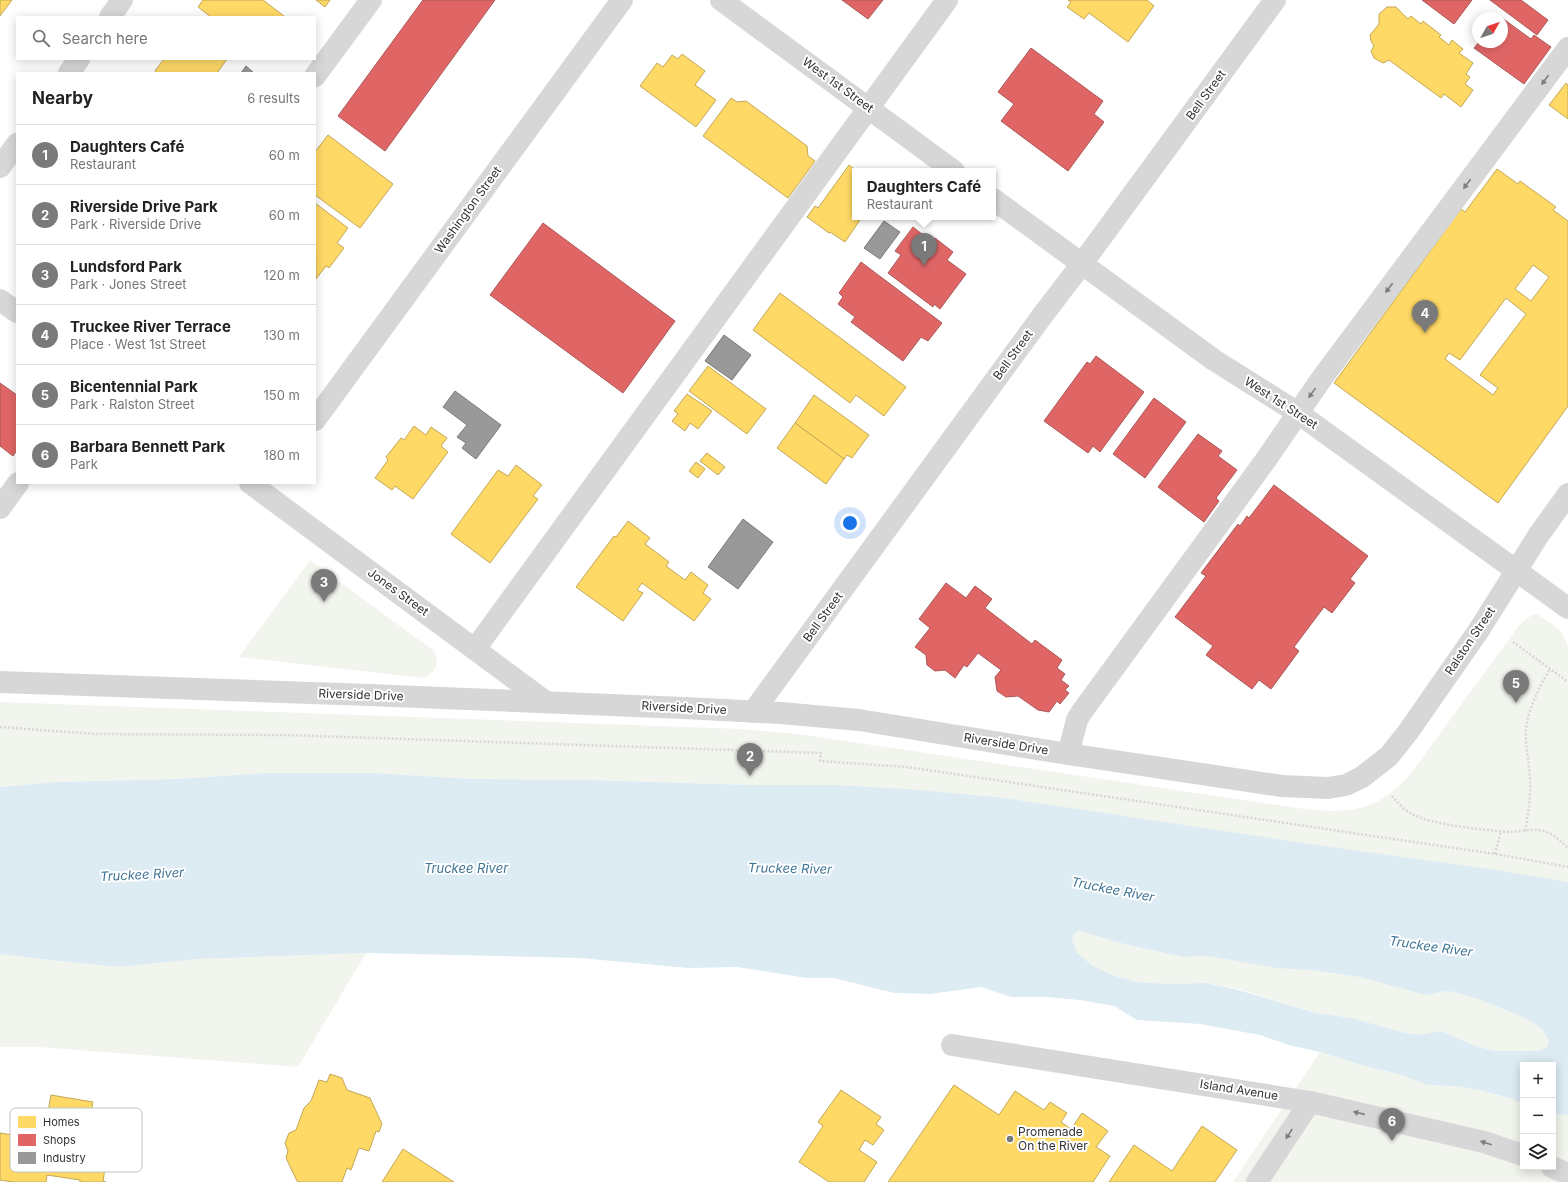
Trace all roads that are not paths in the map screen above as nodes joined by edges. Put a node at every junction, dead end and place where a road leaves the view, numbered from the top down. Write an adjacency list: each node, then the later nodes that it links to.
1 (122, 0): 7 (street)
2 (371, 0): 11 (street)
3 (622, 0): 21 (street, Washington Street)
4 (721, 0): 12 (street, West 1st Street)
5 (947, 0): 12 (street)
6 (1275, 0): 17 (street, Bell Street)
7 (111, 16)
8 (1568, 48): 20 (street, one-way to 20)
9 (78, 60): 10 (street)
10 (70, 72)
11 (316, 75)
12 (869, 108): 15 (street, West 1st Street); 28 (street)
13 (16, 145): 14 (street)
14 (0, 167)
15 (950, 168)
16 (996, 201): 17 (street, West 1st Street)
17 (1081, 264): 20 (street, West 1st Street); 31 (street, Bell Street)
18 (0, 300): 19 (street)
19 (16, 311)
20 (1298, 413): 26 (street, West 1st Street); 32 (street)
21 (316, 419)
22 (17, 484): 25 (street)
23 (261, 486): 28 (street, Jones Street)
24 (1568, 494): 26 (street, Ralston Street)
25 (0, 508)
26 (1516, 570): 27 (street, West 1st Street); 33 (street, Ralston Street)
27 (1568, 608)
28 (475, 649): 30 (street, Jones Street)
29 (0, 682): 30 (street, Riverside Drive)
30 (546, 702): 31 (street, Riverside Drive)
31 (753, 712): 32 (street, Riverside Drive)
32 (1068, 754): 33 (street, Riverside Drive)
33 (1362, 777)
34 (952, 1045): 35 (street, Island Avenue)
35 (1310, 1102): 36 (street, Island Avenue, one-way to 35); 39 (street, one-way to 39)
36 (1520, 1154)
37 (1556, 1169): 38 (street)
38 (1568, 1174)
39 (1257, 1182)

